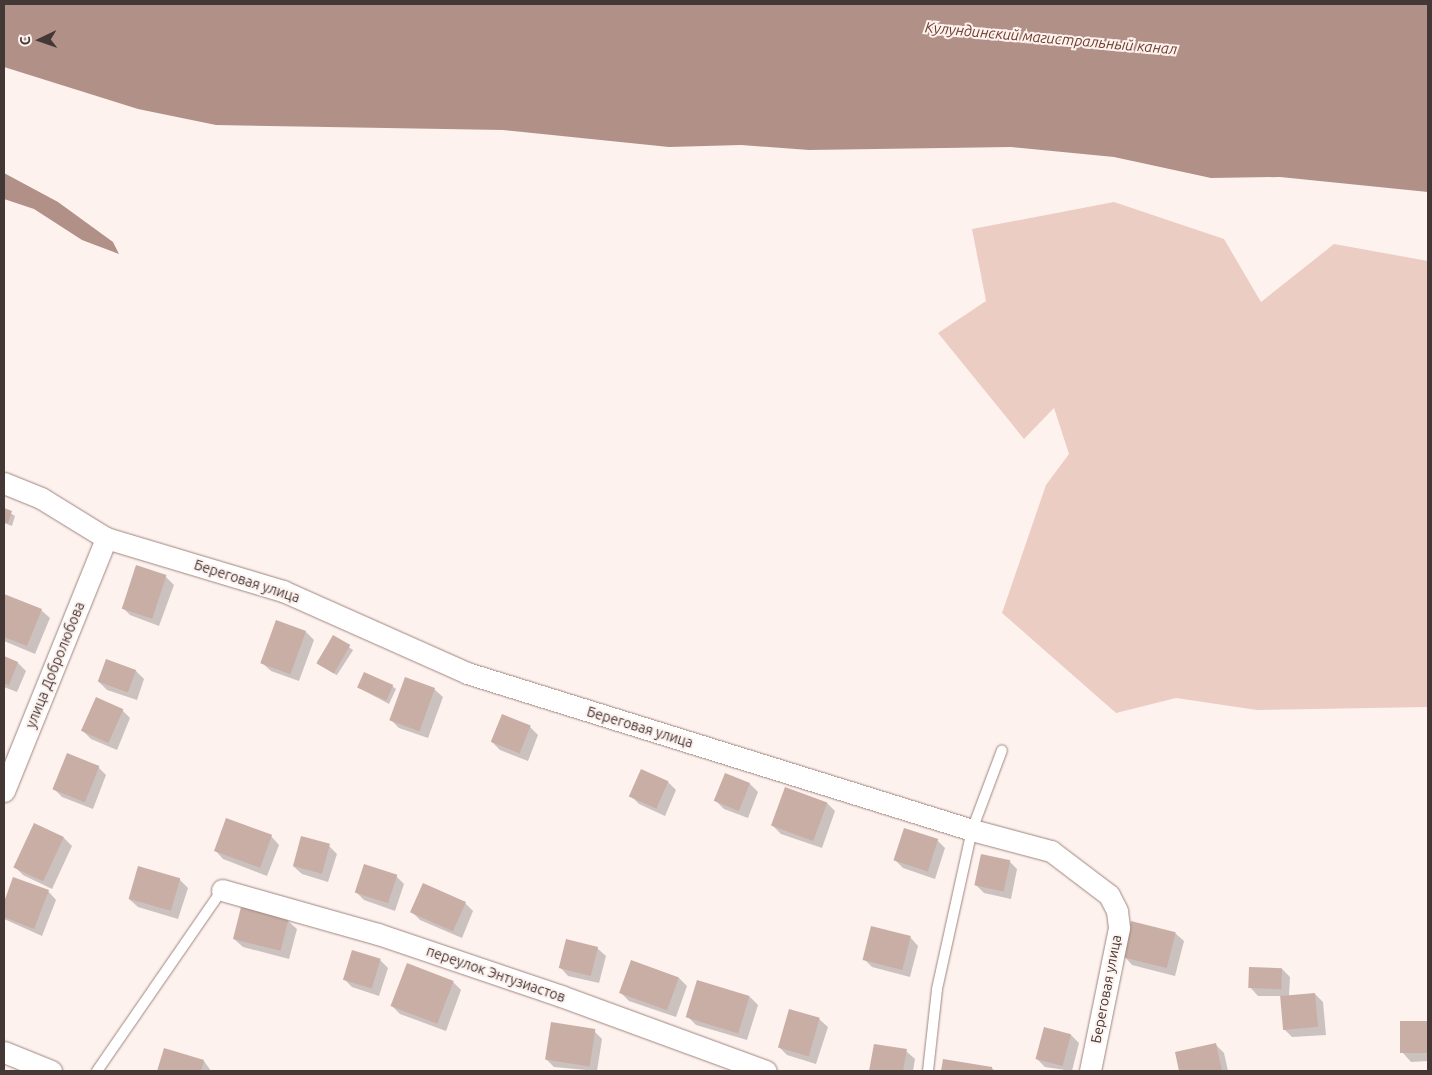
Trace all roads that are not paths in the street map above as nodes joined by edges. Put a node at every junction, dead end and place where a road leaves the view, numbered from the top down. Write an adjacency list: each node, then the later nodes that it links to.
1 (4, 483): 2 (street, Береговая улица)
2 (106, 538): 4 (street, улица Добролюбова); 5 (street, Береговая улица)
3 (1002, 750): 5 (lane)
4 (4, 791)
5 (972, 830): 11 (lane); 12 (street, Береговая улица)
6 (222, 890): 9 (lane); 10 (street, переулок Энтузиастов)
7 (4, 1052): 8 (street)
8 (51, 1071)
9 (97, 1071)
10 (766, 1071)
11 (928, 1071)
12 (1090, 1071)

